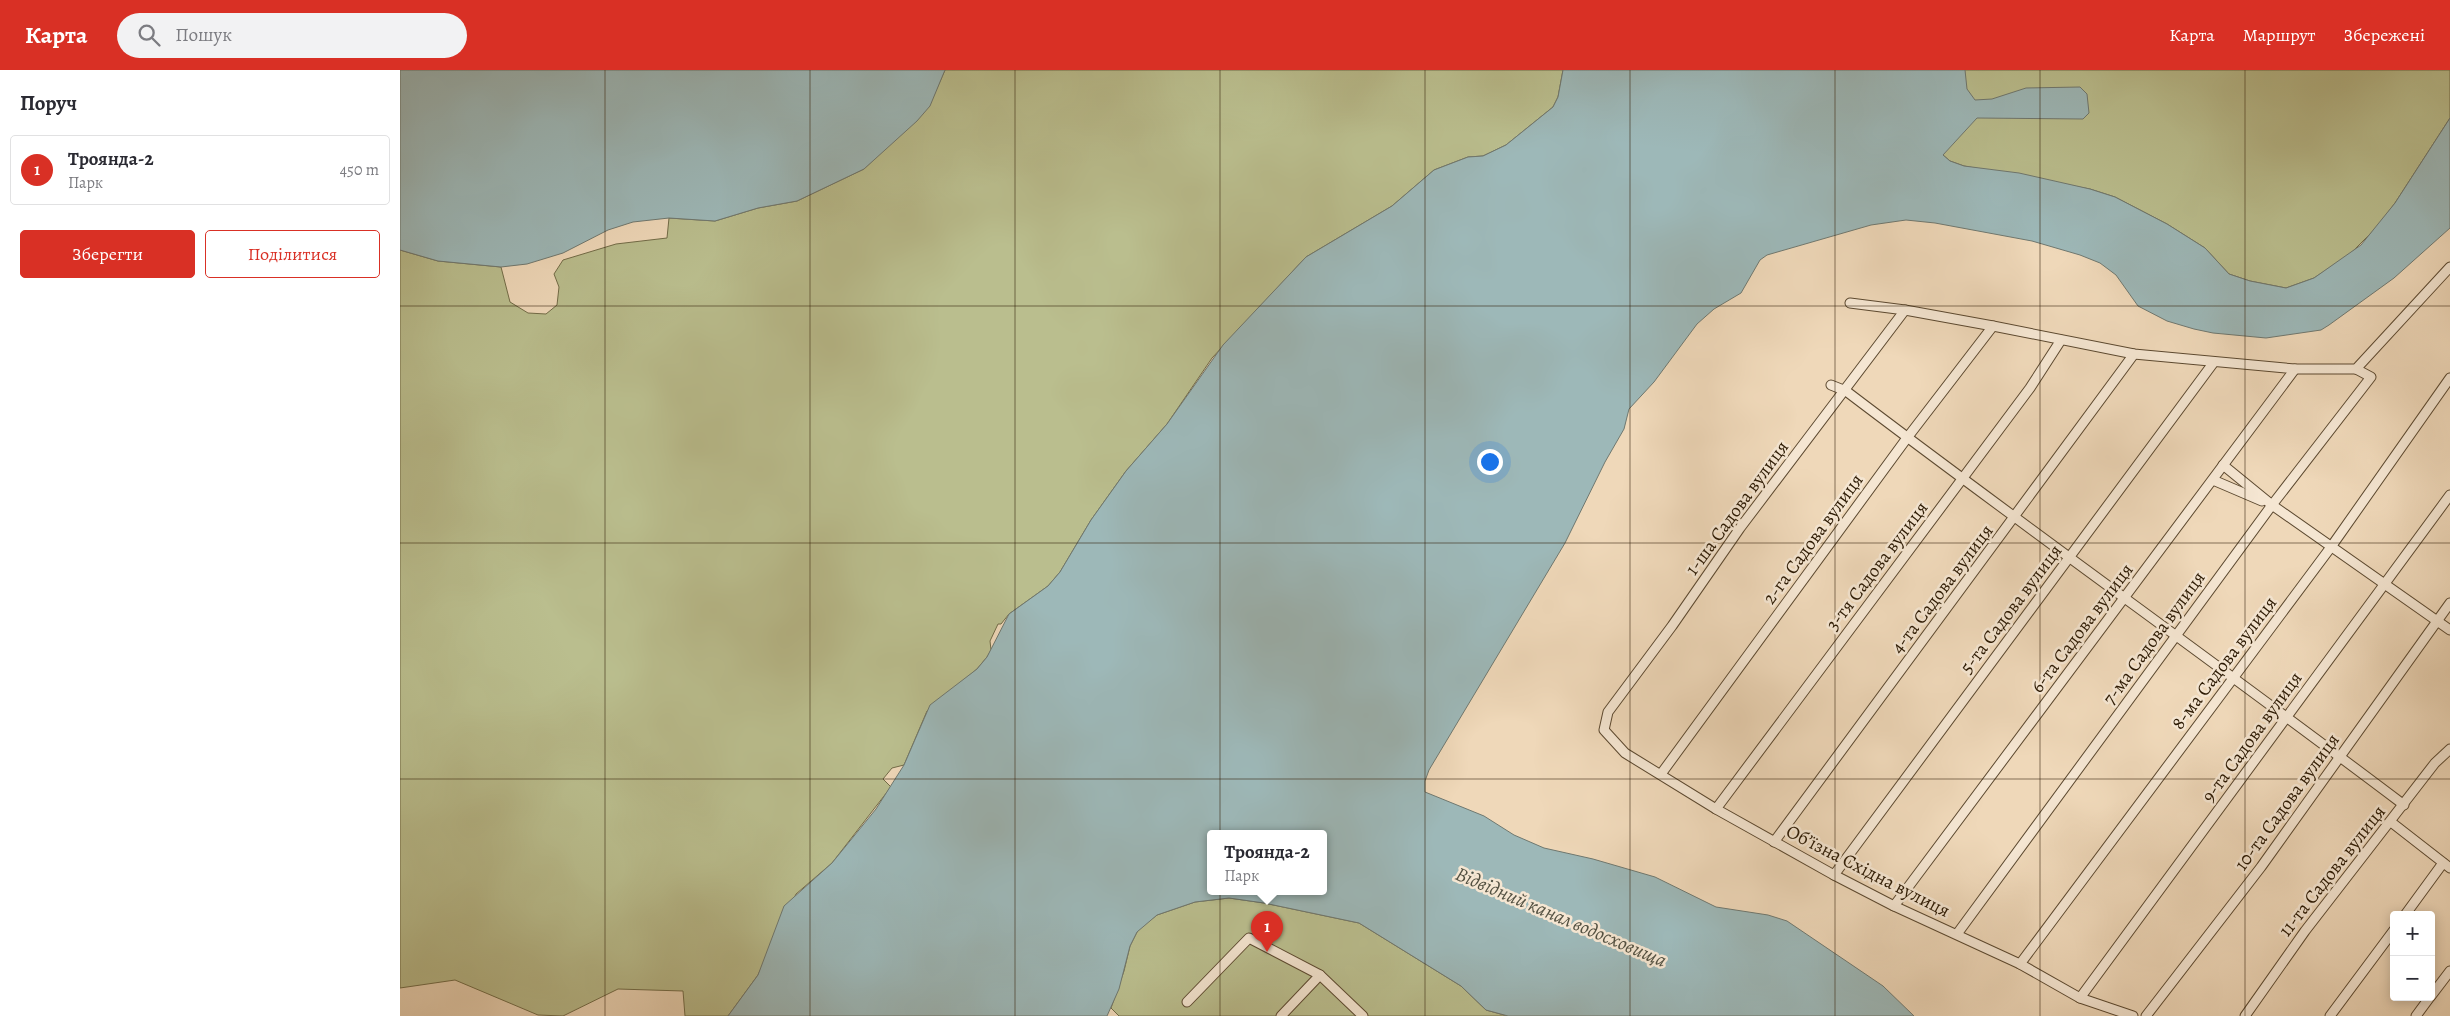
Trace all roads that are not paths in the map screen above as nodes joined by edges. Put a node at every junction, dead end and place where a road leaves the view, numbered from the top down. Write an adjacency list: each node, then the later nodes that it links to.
1 (2450, 267): 8 (street)
2 (1850, 303): 3 (street)
3 (1905, 310): 4 (street); 12 (street, 1-ша Садова вулиця)
4 (1993, 326): 5 (street); 13 (street, 2-га Садова вулиця)
5 (2061, 340): 6 (street); 15 (street, 3-тя Садова вулиця)
6 (2134, 354): 7 (street); 19 (street, 4-та Садова вулиця)
7 (2214, 362): 9 (street); 21 (street, 5-та Садова вулиця)
8 (2356, 369): 9 (street); 18 (street, 7-ма Садова вулиця)
9 (2295, 370): 14 (street, 6-та Садова вулиця)
10 (2450, 378): 20 (street, 8-ма Садова вулиця)
11 (1831, 385): 12 (street)
12 (1846, 391): 13 (street); 30 (street, 1-ша Садова вулиця)
13 (1907, 438): 15 (street); 33 (street, 2-га Садова вулиця)
14 (2223, 465): 16 (street, 6-та Садова вулиця); 18 (street)
15 (1963, 478): 19 (street); 35 (street, 3-тя Садова вулиця)
16 (2212, 480): 18 (street); 23 (street, 6-та Садова вулиця)
17 (2450, 495): 22 (street, 9-та Садова вулиця)
18 (2272, 505): 20 (street); 27 (street, 7-ма Садова вулиця)
19 (2015, 518): 21 (street); 37 (street, 4-та Садова вулиця)
20 (2331, 547): 22 (street); 28 (street, 8-ма Садова вулиця)
21 (2068, 559): 23 (street); 39 (street, 5-та Садова вулиця)
22 (2384, 584): 25 (street); 29 (street, 9-та Садова вулиця)
23 (2125, 597): 27 (street); 40 (street, 6-та Садова вулиця)
24 (2450, 604): 25 (street, 10-та Садова вулиця)
25 (2437, 621): 26 (street); 32 (street, 10-та Садова вулиця)
26 (2450, 630)
27 (2177, 634): 28 (street); 42 (street, 7-ма Садова вулиця)
28 (2234, 677): 29 (street); 44 (street, 8-ма Садова вулиця)
29 (2287, 718): 32 (street); 48 (street, 9-та Садова вулиця)
30 (1604, 730): 33 (street, Обʼїзна Східна вулиця)
31 (2450, 749): 34 (street, 11-та Садова вулиця)
32 (2340, 757): 34 (street); 54 (street, 10-та Садова вулиця)
33 (1661, 774): 35 (street, Обʼїзна Східна вулиця)
34 (2404, 805): 36 (street, 11-та Садова вулиця)
35 (1716, 809): 37 (street, Обʼїзна Східна вулиця)
36 (2391, 822): 38 (street); 55 (street, 11-та Садова вулиця)
37 (1774, 842): 39 (street, Обʼїзна Східна вулиця)
38 (2447, 866): 41 (street)
39 (1834, 875): 40 (street, Обʼїзна Східна вулиця)
40 (1894, 906): 42 (street, Обʼїзна Східна вулиця)
41 (2408, 911)
42 (1957, 934): 44 (street, Обʼїзна Східна вулиця)
43 (2390, 935): 56 (street)
44 (2020, 964): 48 (street, Обʼїзна Східна вулиця)
45 (2450, 971): 47 (street)
46 (1320, 975): 50 (street); 51 (street); 52 (street)
47 (2435, 992)
48 (2080, 998): 53 (street, Обʼїзна Східна вулиця)
49 (2428, 1001): 57 (street)
50 (1187, 1002)
51 (1281, 1016)
52 (1363, 1016)
53 (2133, 1016)
54 (2146, 1016)
55 (2245, 1016)
56 (2330, 1016)
57 (2416, 1016)

